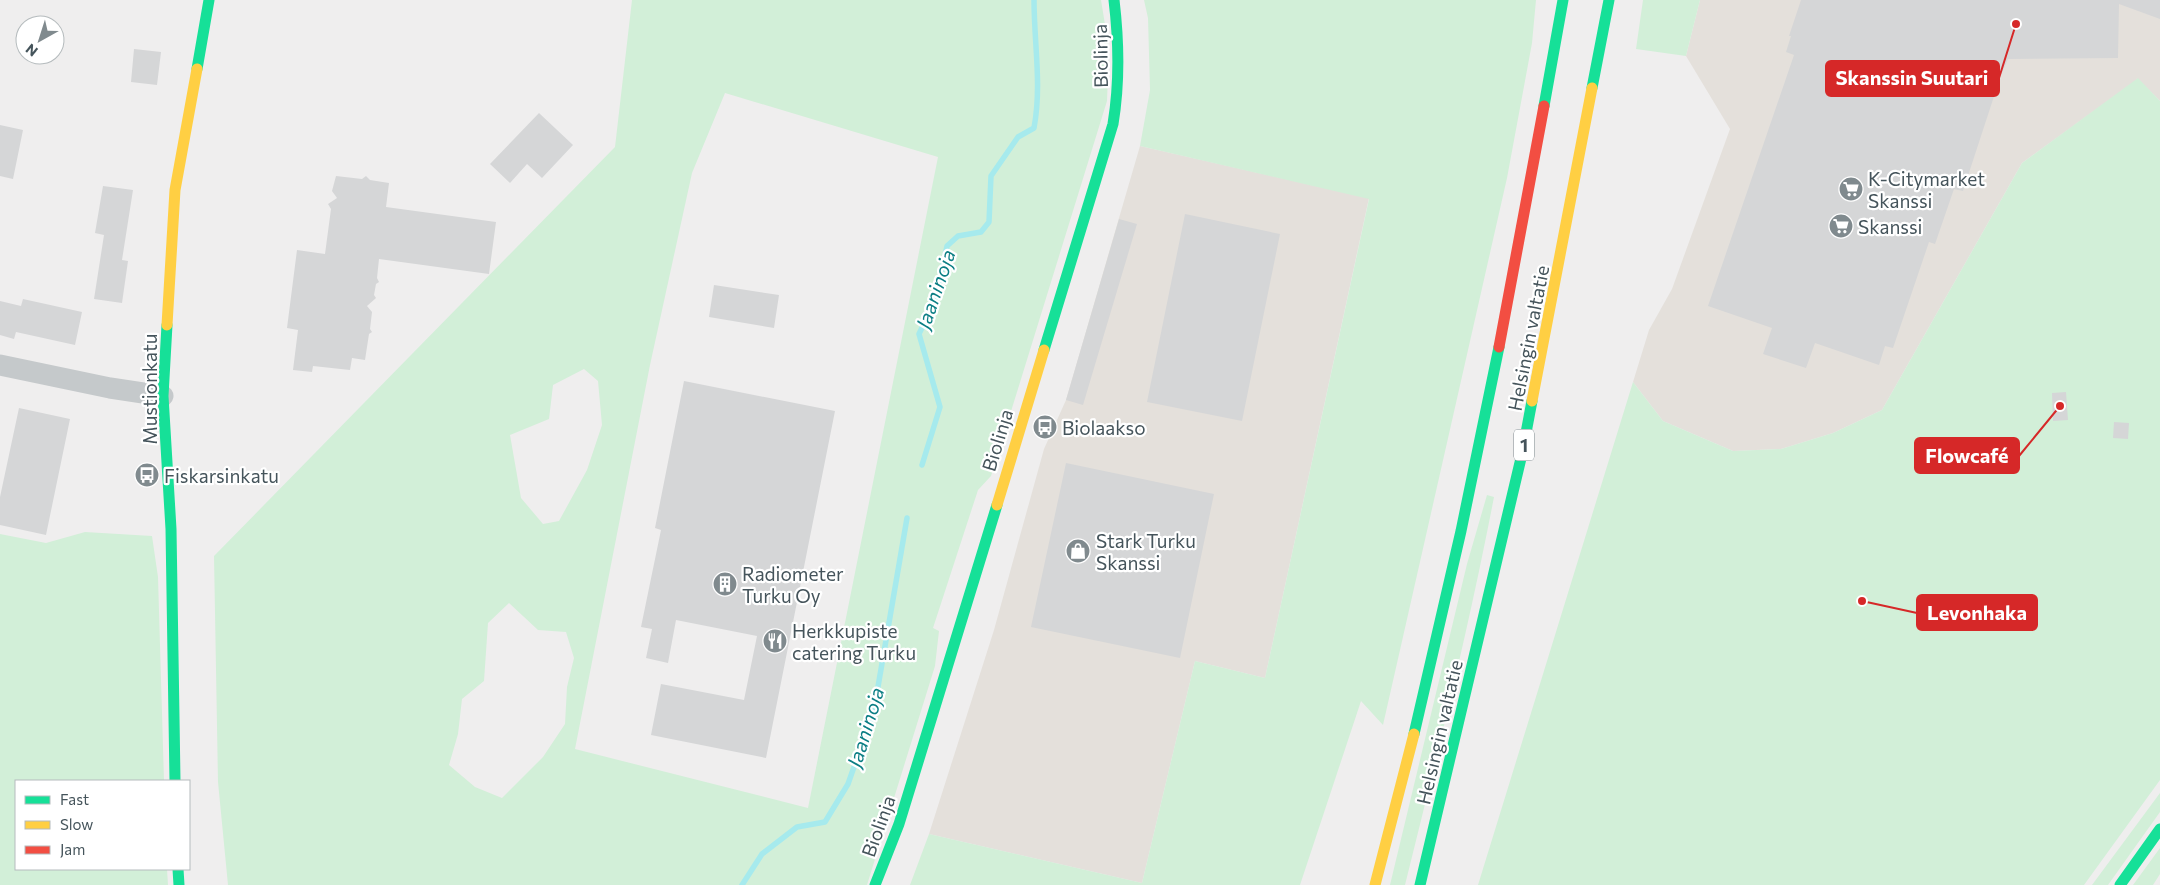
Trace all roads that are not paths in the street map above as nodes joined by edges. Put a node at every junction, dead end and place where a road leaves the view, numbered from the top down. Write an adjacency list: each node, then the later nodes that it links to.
1 (209, 0): 6 (main road, Mustionkatu)
2 (1114, 0): 11 (main road, Biolinja)
3 (1563, 0): 12 (main road, Helsingin valtatie)
4 (1609, 0): 13 (main road, Helsingin valtatie / 1)
5 (0, 365): 6 (street)
6 (163, 396): 7 (main road, Mustionkatu)
7 (175, 780)
8 (2160, 829): 14 (main road)
9 (178, 870): 10 (main road)
10 (179, 885)
11 (875, 885)
12 (1376, 885)
13 (1420, 885)
14 (2120, 885)

